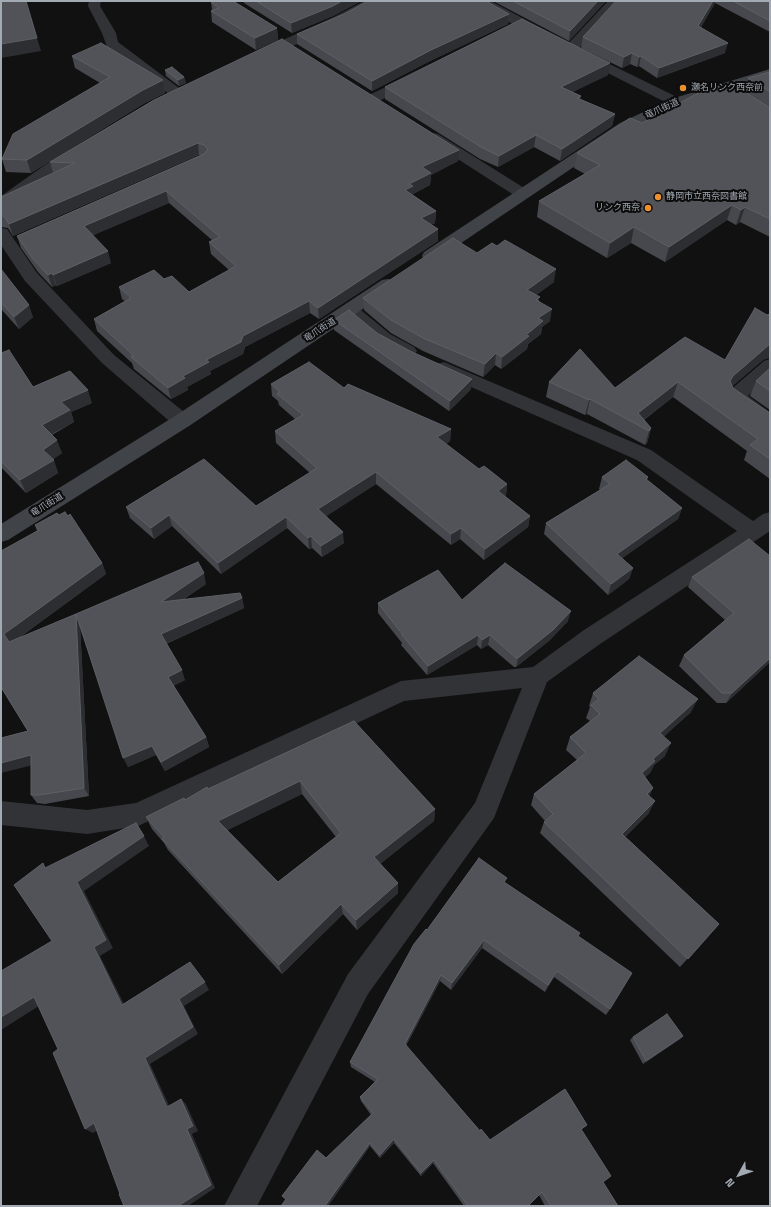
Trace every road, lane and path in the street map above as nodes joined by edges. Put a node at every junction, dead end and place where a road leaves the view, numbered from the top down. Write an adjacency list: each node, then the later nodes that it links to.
1 (95, 1): 14 (street)
2 (373, 1): 8 (street)
3 (481, 1): 5 (street)
4 (615, 1): 7 (street)
5 (521, 24): 6 (street); 7 (street)
6 (507, 30)
7 (571, 49): 18 (street)
8 (249, 61)
9 (424, 72): 15 (street)
10 (770, 73): 11 (main road, 竜爪街道)
11 (722, 87): 16 (street); 18 (main road, 竜爪街道)
12 (192, 88): 14 (street)
13 (360, 92): 15 (street)
14 (178, 94): 17 (street)
15 (372, 99): 19 (street)
16 (740, 99)
17 (164, 101)
18 (676, 102): 22 (main road, 竜爪街道)
19 (386, 108)
20 (418, 128): 22 (street)
21 (90, 144): 23 (street)
22 (523, 194): 25 (main road, 竜爪街道)
23 (1, 204)
24 (12, 239): 29 (street)
25 (421, 263)
26 (401, 276): 27 (main road, 竜爪街道)
27 (350, 310): 29 (main road, 竜爪街道); 31 (street)
28 (770, 365): 30 (street)
29 (182, 421): 32 (main road, 竜爪街道)
30 (770, 422)
31 (761, 526): 33 (street)
32 (1, 534)
33 (538, 676): 34 (street); 35 (street)
34 (1, 812)
35 (240, 1206)

